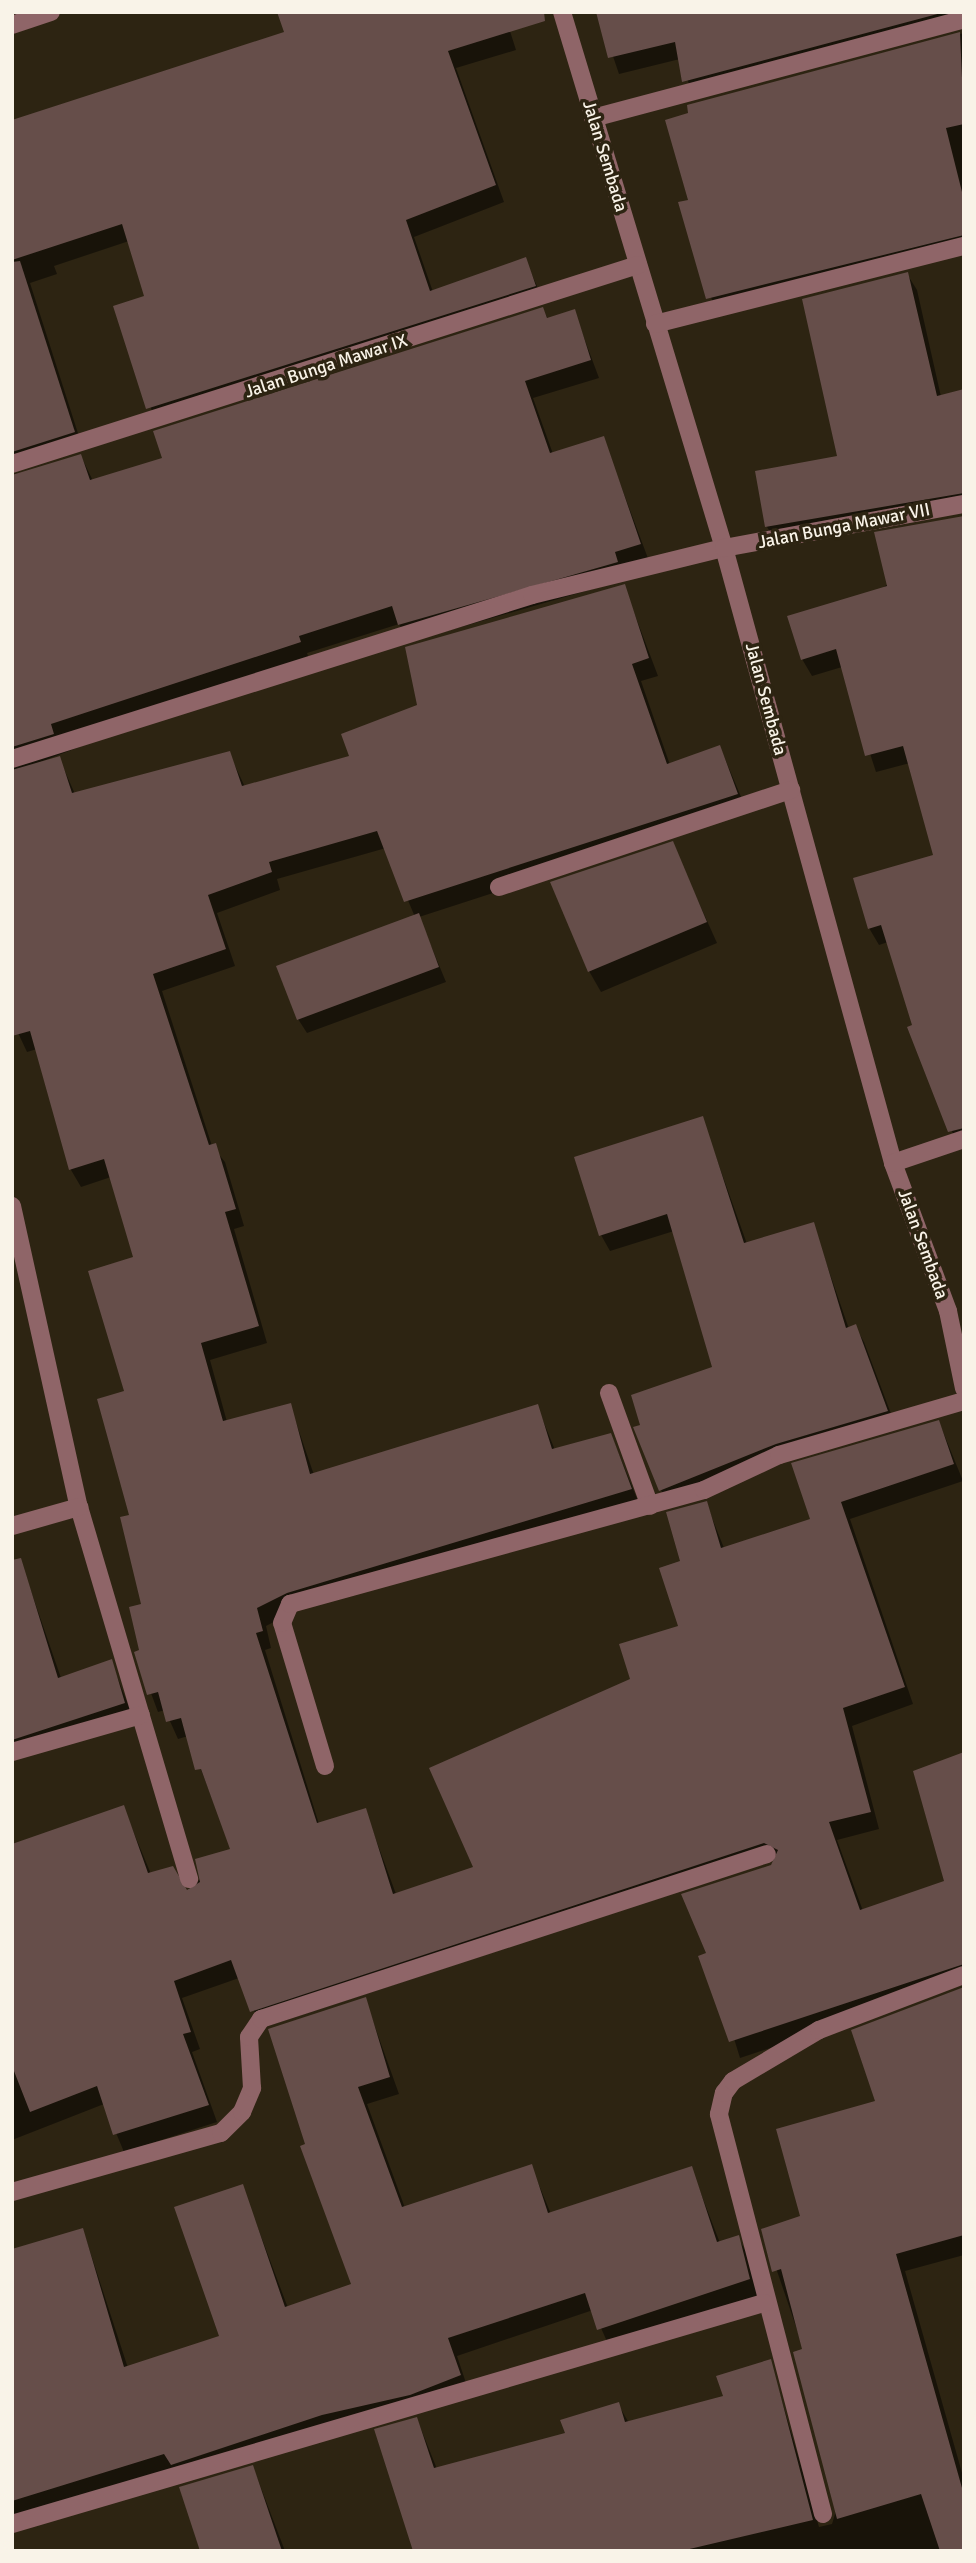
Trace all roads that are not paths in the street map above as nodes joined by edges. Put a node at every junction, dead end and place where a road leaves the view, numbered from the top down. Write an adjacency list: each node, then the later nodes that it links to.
1 (51, 12): 4 (street)
2 (562, 12): 5 (street, Jalan Sembada)
3 (964, 19): 5 (street)
4 (12, 25)
5 (593, 118): 7 (street, Jalan Sembada)
6 (964, 246): 8 (street)
7 (638, 265): 8 (street, Jalan Sembada); 9 (street, Jalan Bunga Mawar IX)
8 (655, 324): 11 (street, Jalan Sembada)
9 (12, 464)
10 (964, 504): 11 (street, Jalan Bunga Mawar VII)
11 (724, 548): 12 (street, Jalan Bunga Mawar VII); 13 (street, Jalan Sembada)
12 (12, 759)
13 (791, 790): 14 (street); 16 (street, Jalan Sembada)
14 (499, 887)
15 (964, 1139): 16 (street)
16 (893, 1163): 18 (street, Jalan Sembada)
17 (12, 1206): 23 (street)
18 (956, 1309): 19 (street, Jalan Sembada)
19 (964, 1388)
20 (609, 1392): 22 (street)
21 (964, 1401): 22 (street)
22 (650, 1506): 27 (street)
23 (79, 1507): 24 (street); 25 (street)
24 (12, 1526)
25 (141, 1715): 26 (street); 29 (street)
26 (12, 1752)
27 (325, 1766)
28 (767, 1854): 31 (street)
29 (189, 1879)
30 (964, 1975): 32 (street)
31 (12, 2192)
32 (764, 2303): 33 (street); 34 (street)
33 (822, 2514)
34 (12, 2524)

